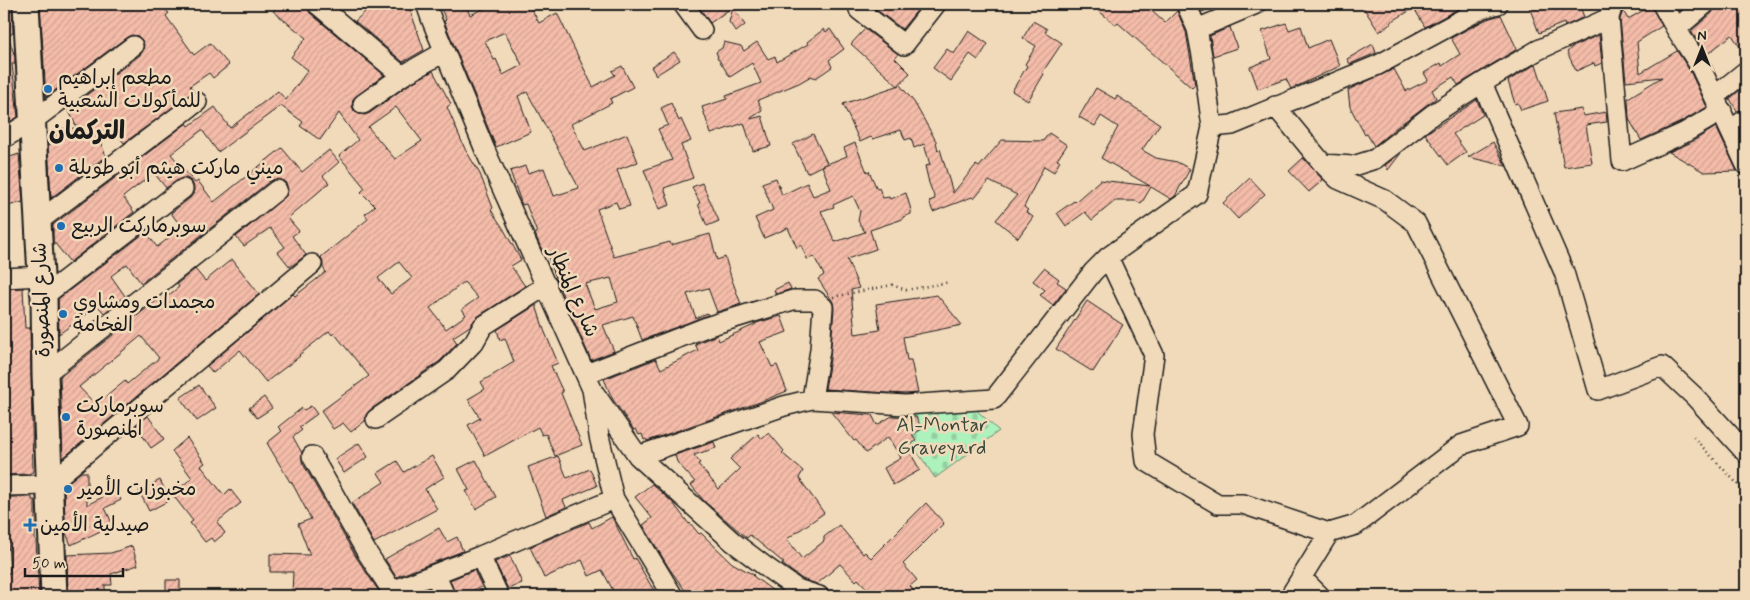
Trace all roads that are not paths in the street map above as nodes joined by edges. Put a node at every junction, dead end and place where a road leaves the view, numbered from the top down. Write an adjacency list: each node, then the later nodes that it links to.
1 (26, 4): 26 (main road, شارع المنصورة)
2 (317, 4): 19 (street)
3 (426, 4): 17 (street, شارع المنطار)
4 (683, 4): 15 (street)
5 (936, 4): 11 (street)
6 (1186, 4): 13 (street)
7 (1256, 4): 13 (street)
8 (1498, 4): 24 (street)
9 (1662, 4): 14 (street)
10 (1705, 4): 14 (street)
11 (859, 10)
12 (1611, 11): 20 (street); 23 (street)
13 (1197, 29): 27 (street)
14 (1676, 29): 23 (street)
15 (702, 30)
16 (132, 46): 26 (street)
17 (444, 52): 19 (street); 38 (street, شارع المنطار)
18 (1746, 71): 23 (street)
19 (402, 76): 22 (street)
20 (1482, 84): 30 (street); 44 (street)
21 (197, 102): 34 (street)
22 (363, 104)
23 (1718, 104): 28 (street)
24 (1275, 106): 27 (street); 30 (street)
25 (1746, 119): 28 (street)
26 (34, 120): 29 (street); 34 (main road, شارع المنصورة)
27 (1212, 128): 35 (street)
28 (1730, 130): 31 (street)
29 (4, 138)
30 (1323, 164): 50 (street)
31 (1746, 165)
32 (183, 189): 39 (street)
33 (277, 190): 40 (street)
34 (39, 222): 39 (main road, شارع المنصورة)
35 (1108, 257): 42 (street); 50 (street)
36 (312, 264): 47 (street)
37 (4, 278): 39 (street)
38 (547, 285): 41 (street, شارع المنطار); 43 (street)
39 (43, 286): 40 (main road, شارع المنصورة)
40 (45, 374): 47 (main road, شارع المنصورة)
41 (589, 382): 42 (street); 46 (street); 49 (street, شارع المنطار)
42 (812, 399): 46 (street)
43 (376, 419)
44 (1746, 453)
45 (312, 456): 54 (street)
46 (638, 456): 59 (street)
47 (48, 484): 48 (street); 55 (main road, شارع المنصورة)
48 (4, 486)
49 (614, 499): 51 (street); 58 (street, شارع المنطار)
50 (1329, 533): 53 (street)
51 (480, 556): 52 (street); 57 (street)
52 (435, 574): 54 (street); 56 (street)
53 (1302, 578): 60 (street); 61 (street)
54 (393, 594)
55 (54, 596)
56 (445, 596)
57 (499, 596)
58 (673, 596)
59 (819, 596)
60 (1290, 596)
61 (1320, 596)

